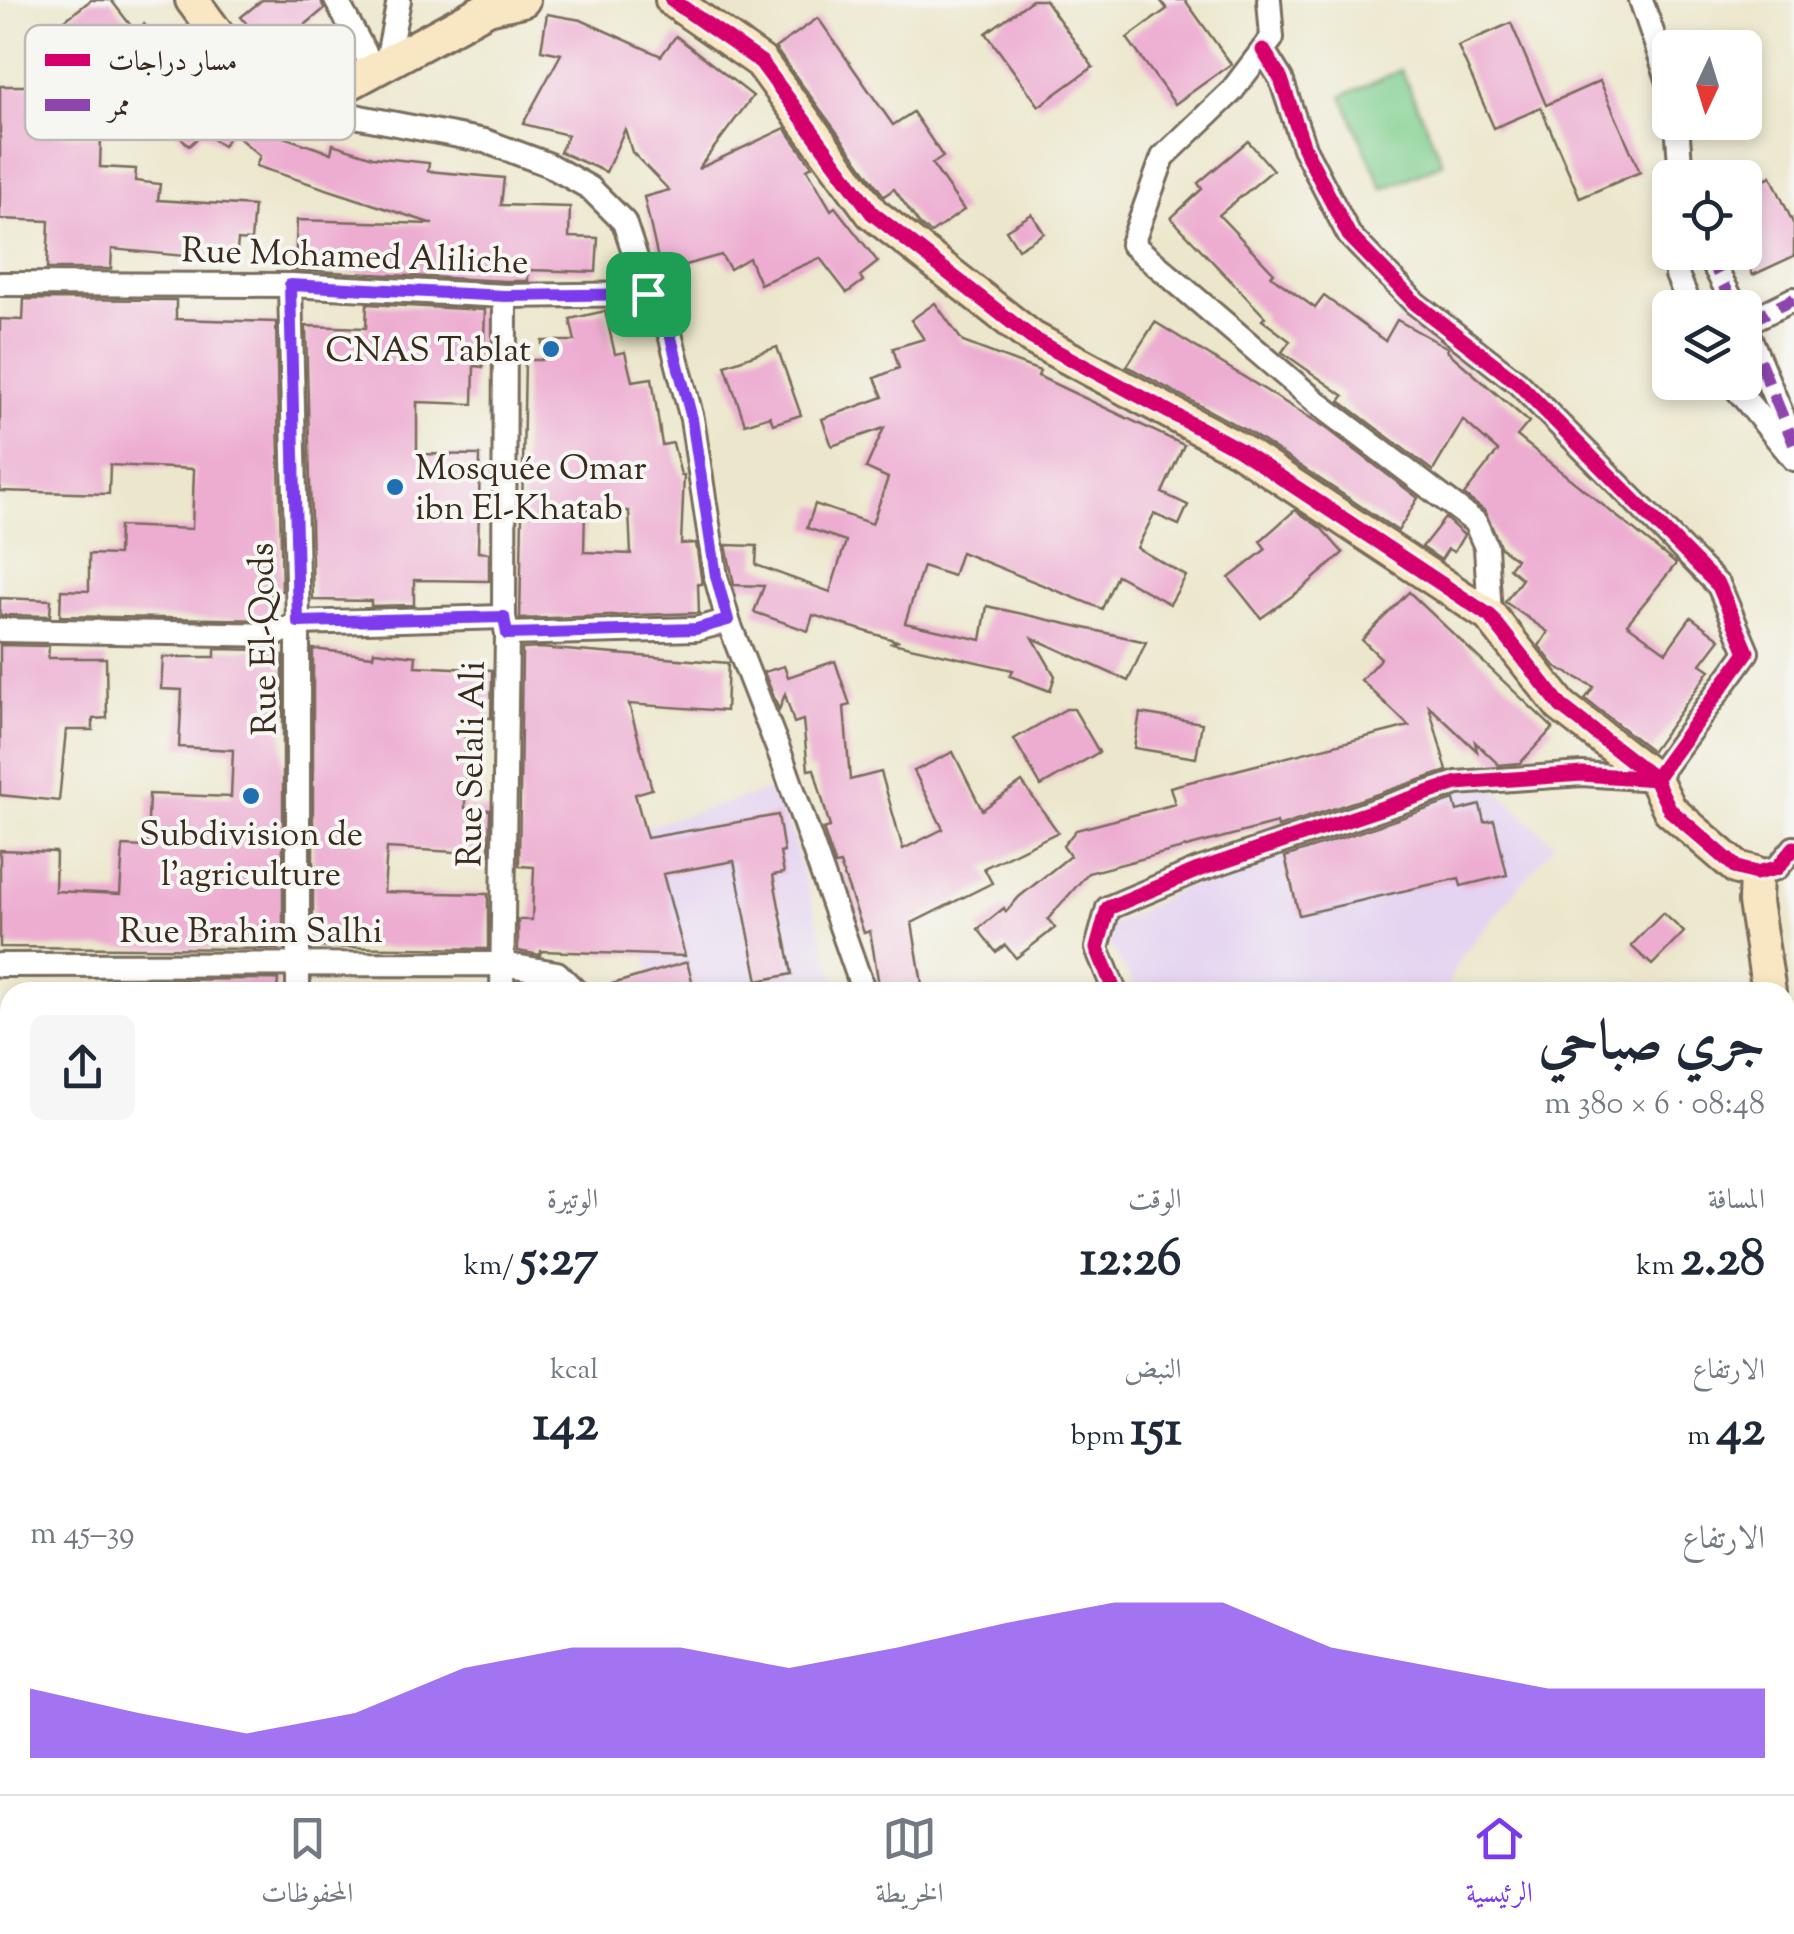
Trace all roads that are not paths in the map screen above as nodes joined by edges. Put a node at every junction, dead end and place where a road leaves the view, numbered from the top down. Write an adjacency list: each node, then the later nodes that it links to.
1 (192, 0): 8 (street)
2 (336, 0): 9 (street)
3 (399, 0): 13 (street)
4 (523, 0): 13 (street)
5 (672, 0): 26 (street)
6 (1269, 0): 12 (street)
7 (1641, 0): 11 (street)
8 (210, 25)
9 (353, 25)
10 (355, 28): 13 (street)
11 (1652, 32)
12 (1263, 50): 26 (street); 31 (street)
13 (380, 65): 14 (street)
14 (355, 79)
15 (355, 116): 18 (street)
16 (0, 284): 17 (street, Rue Mohamed Aliliche)
17 (290, 285): 19 (street, Rue Mohamed Aliliche); 28 (street, Rue El-Qods)
18 (648, 294): 19 (street, Rue Mohamed Aliliche); 27 (street)
19 (505, 296): 29 (street, Rue Selali Ali)
20 (1794, 299): 21 (street)
21 (1762, 316)
22 (1762, 366): 24 (street)
23 (1746, 400): 25 (street)
24 (1794, 444)
25 (1794, 460)
26 (1490, 616): 31 (street)
27 (728, 620): 29 (street); 40 (street)
28 (298, 622): 29 (street); 30 (street); 36 (street, Rue El-Qods)
29 (506, 626): 34 (street, Rue Selali Ali)
30 (0, 630)
31 (1655, 779): 33 (street); 41 (street)
32 (1794, 848): 33 (street)
33 (1756, 873): 42 (street)
34 (502, 964): 36 (street, Rue Brahim Salhi); 38 (street, Rue Selali Ali); 39 (street, Rue Brahim Salhi)
35 (0, 966): 36 (street, Rue Brahim Salhi)
36 (298, 966): 37 (street, Rue El-Qods)
37 (298, 982)
38 (502, 982)
39 (566, 982)
40 (860, 982)
41 (1111, 982)
42 (1768, 982)

